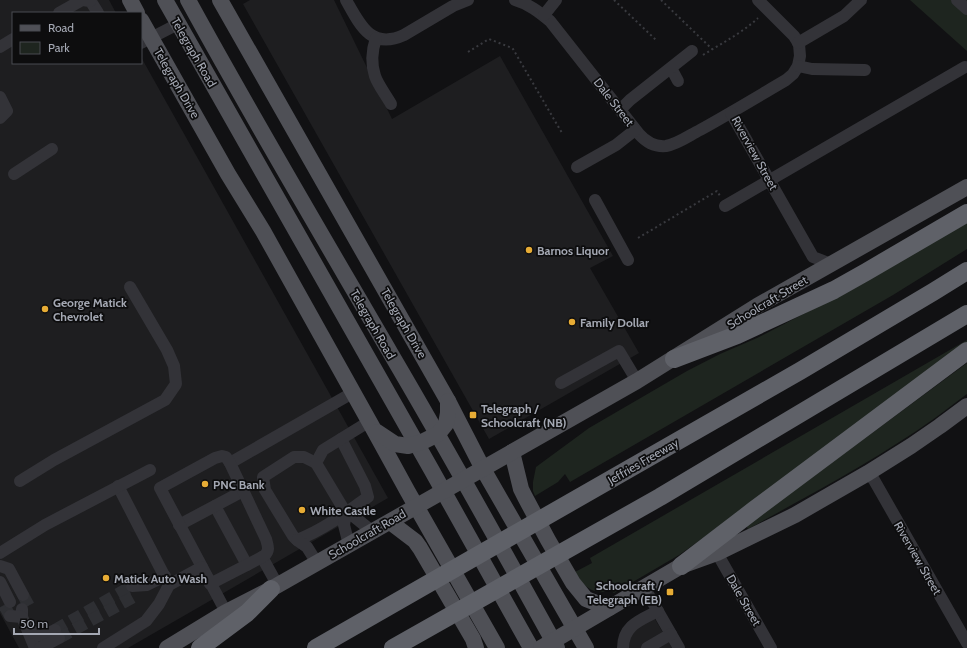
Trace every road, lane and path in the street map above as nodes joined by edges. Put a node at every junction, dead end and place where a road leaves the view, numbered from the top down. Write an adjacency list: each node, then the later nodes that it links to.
1 (90, 0): 16 (street); 17 (street)
2 (130, 0): 18 (main road)
3 (165, 0): 22 (main road, Telegraph Road)
4 (188, 0): 118 (main road, Telegraph Road)
5 (220, 0): 63 (main road, Telegraph Drive)
6 (346, 0): 23 (street)
7 (515, 0): 19 (street, Dale Street)
8 (556, 0): 19 (street)
9 (614, 0): 24 (path)
10 (661, 0): 29 (path)
11 (758, 0): 27 (street)
12 (861, 0): 27 (street)
13 (957, 0): 15 (street)
14 (462, 1): 23 (street)
15 (967, 9)
16 (61, 12)
17 (97, 12)
18 (136, 12)
19 (544, 15): 39 (street, Dale Street)
20 (758, 18): 29 (path)
21 (142, 24): 26 (main road, Telegraph Drive)
22 (178, 24): 26 (street); 116 (main road, Telegraph Road)
23 (376, 38): 38 (street)
24 (656, 40)
25 (12, 41): 28 (street)
26 (146, 41): 62 (main road, Telegraph Drive)
27 (798, 43): 32 (street)
28 (0, 47)
29 (712, 49): 31 (path)
30 (468, 52): 43 (path)
31 (696, 54): 34 (street)
32 (798, 66): 35 (street); 40 (street, Riverview Street)
33 (965, 67): 47 (street)
34 (671, 68): 36 (street); 39 (street)
35 (865, 70)
36 (678, 81)
37 (0, 97): 41 (street)
38 (391, 104)
39 (620, 110): 42 (street, Dale Street)
40 (731, 112): 42 (street, Dale Street); 47 (street, Riverview Street)
41 (4, 114)
42 (635, 130): 45 (street)
43 (562, 133)
44 (52, 150): 46 (street)
45 (577, 167)
46 (14, 174)
47 (770, 181): 50 (street); 54 (street, Riverview Street)
48 (967, 187): 54 (main road, Schoolcraft Street)
49 (595, 200): 53 (street)
50 (724, 203): 52 (path)
51 (967, 213): 59 (highway)
52 (638, 238)
53 (628, 260)
54 (832, 264): 59 (main road, Schoolcraft Street)
55 (967, 271): 113 (highway, Jeffries Freeway)
56 (130, 287): 74 (street)
57 (967, 314): 114 (highway)
58 (967, 351): 91 (highway)
59 (674, 359): 60 (main road, Schoolcraft Street)
60 (637, 381): 61 (street); 65 (main road, Schoolcraft Street)
61 (562, 383)
62 (354, 392): 66 (main road, Telegraph Drive); 69 (street)
63 (448, 401): 66 (main road); 71 (main road, Telegraph Drive)
64 (967, 406): 73 (main road)
65 (568, 420): 68 (main road, Schoolcraft Road)
66 (372, 426): 67 (street); 78 (main road, Telegraph Drive)
67 (341, 439): 70 (street); 79 (street)
68 (512, 452): 71 (main road, Schoolcraft Road); 101 (main road)
69 (230, 463): 76 (street); 81 (street)
70 (316, 463): 79 (street); 83 (street)
71 (483, 469): 78 (main road, Schoolcraft Road); 104 (main road, Telegraph Drive)
72 (150, 470): 75 (street)
73 (868, 473): 86 (main road); 107 (street, Riverview Street)
74 (20, 481)
75 (118, 486): 85 (street); 94 (street)
76 (244, 491): 77 (street); 87 (street)
77 (215, 506): 81 (street); 90 (street)
78 (416, 507): 80 (main road, Schoolcraft Road); 106 (main road, Telegraph Drive)
79 (346, 513): 82 (street); 83 (street); 84 (street)
80 (390, 522): 82 (main road, Schoolcraft Road); 106 (main road)
81 (179, 525): 92 (street)
82 (373, 532): 84 (main road, Schoolcraft Road)
83 (297, 540): 88 (street)
84 (349, 545): 88 (main road, Schoolcraft Road)
85 (0, 553)
86 (717, 553): 91 (main road); 123 (street, Dale Street)
87 (262, 557): 90 (street); 98 (street)
88 (317, 563): 98 (main road, Schoolcraft Road)
89 (0, 566): 100 (street)
90 (247, 566): 96 (street)
91 (681, 566): 97 (main road)
92 (202, 567): 94 (street); 96 (street)
93 (0, 570): 100 (street)
94 (167, 580): 99 (street); 110 (street)
95 (0, 582): 100 (street)
96 (210, 584): 103 (street)
97 (644, 587): 101 (main road); 102 (street)
98 (274, 588): 103 (main road, Schoolcraft Road); 112 (highway)
99 (135, 591)
100 (16, 607): 108 (street); 109 (street)
101 (609, 608): 104 (main road)
102 (658, 611): 105 (street); 120 (street)
103 (226, 612): 111 (main road, Schoolcraft Road)
104 (575, 628): 117 (main road); 119 (main road, Telegraph Drive)
105 (671, 634): 121 (street); 122 (street)
106 (479, 639): 115 (main road, Telegraph Drive)
107 (967, 643)
108 (36, 648)
109 (40, 648)
110 (103, 648)
111 (167, 648)
112 (200, 648)
113 (316, 648)
114 (393, 648)
115 (497, 648)
116 (531, 648)
117 (541, 648)
118 (557, 648)
119 (586, 648)
120 (623, 648)
121 (647, 648)
122 (679, 648)
123 (771, 648)

